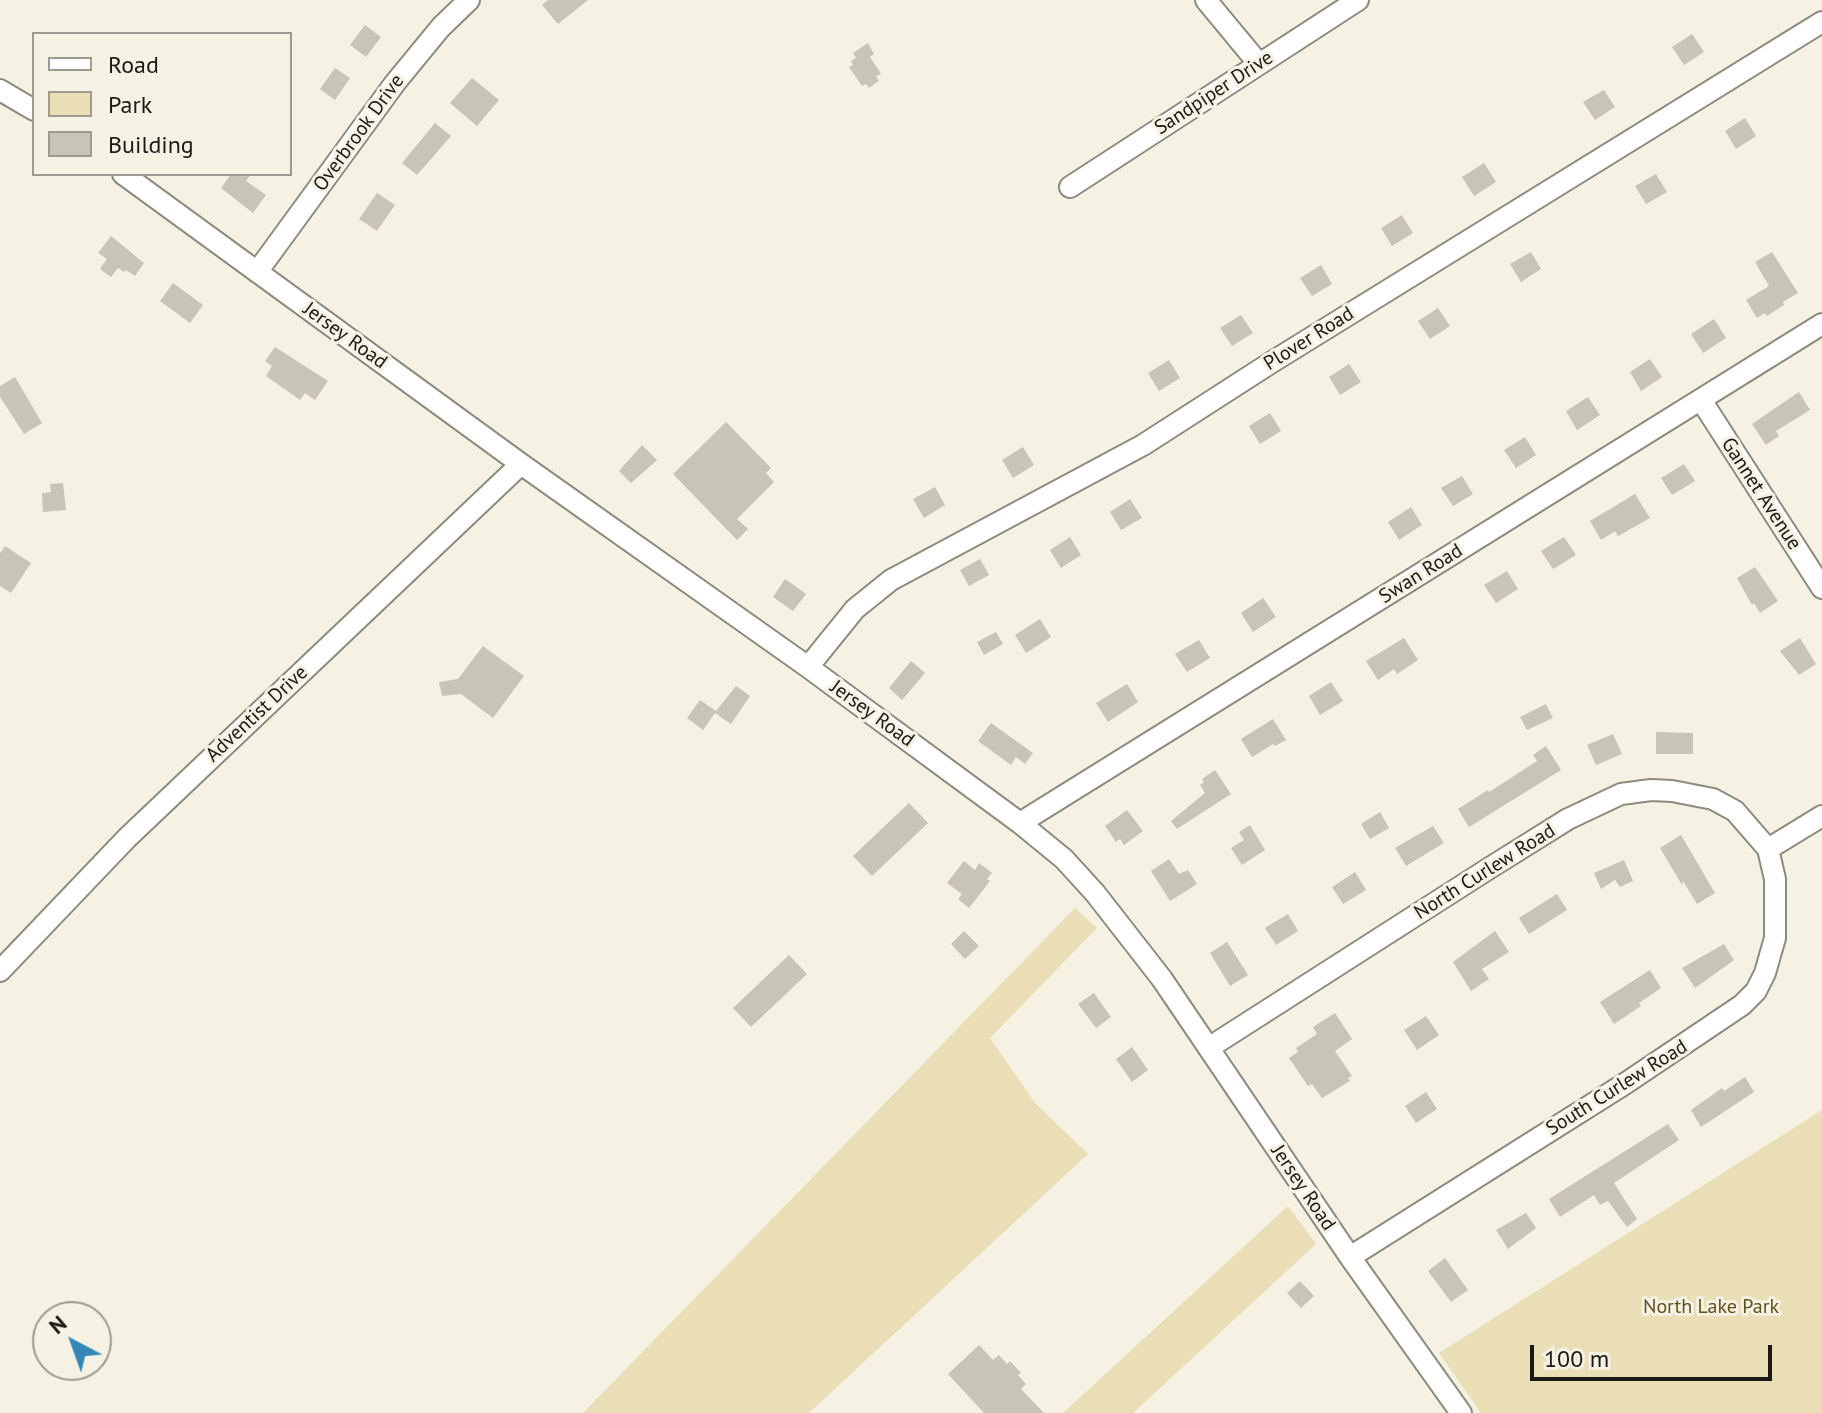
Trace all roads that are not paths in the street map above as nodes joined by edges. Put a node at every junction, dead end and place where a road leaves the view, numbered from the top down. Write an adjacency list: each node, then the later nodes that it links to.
1 (469, 0): 10 (street, Overbrook Drive)
2 (1206, 0): 5 (street)
3 (1358, 0): 5 (street, Sandpiper Drive)
4 (1822, 22): 15 (street, Plover Road)
5 (1259, 64): 9 (street, Sandpiper Drive)
6 (0, 90): 7 (street)
7 (32, 109)
8 (126, 176): 10 (street, Jersey Road)
9 (1070, 187)
10 (257, 272): 13 (street, Jersey Road)
11 (1822, 324): 12 (street, Swan Road)
12 (1701, 400): 14 (street, Gannet Avenue); 17 (street, Swan Road)
13 (521, 464): 15 (street, Jersey Road); 19 (street, Adventist Drive)
14 (1822, 588)
15 (808, 667): 17 (street, Jersey Road)
16 (1822, 816): 18 (street)
17 (1020, 823): 20 (street, Jersey Road)
18 (1768, 849): 20 (street, North Curlew Road); 21 (street, South Curlew Road)
19 (0, 971)
20 (1210, 1047): 21 (street, Jersey Road)
21 (1350, 1257): 22 (street, Jersey Road)
22 (1461, 1413)

